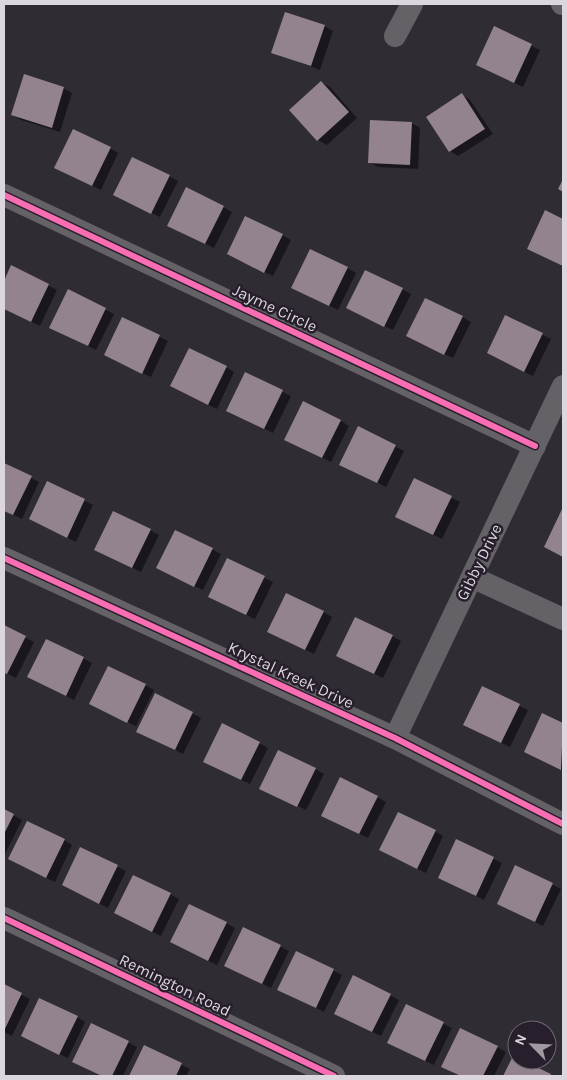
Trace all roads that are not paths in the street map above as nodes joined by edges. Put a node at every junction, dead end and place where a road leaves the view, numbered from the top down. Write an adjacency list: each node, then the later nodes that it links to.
1 (412, 4): 2 (street)
2 (396, 36)
3 (4, 195): 5 (street, Jayme Circle)
4 (563, 386): 5 (street, Gibby Drive)
5 (534, 446): 7 (street, Gibby Drive)
6 (4, 558): 9 (street, Krystal Kreek Drive)
7 (472, 576): 8 (street); 9 (street, Gibby Drive)
8 (563, 619)
9 (395, 738): 10 (street, Krystal Kreek Drive)
10 (563, 824)
11 (4, 918): 12 (street, Remington Road)
12 (334, 1076)

